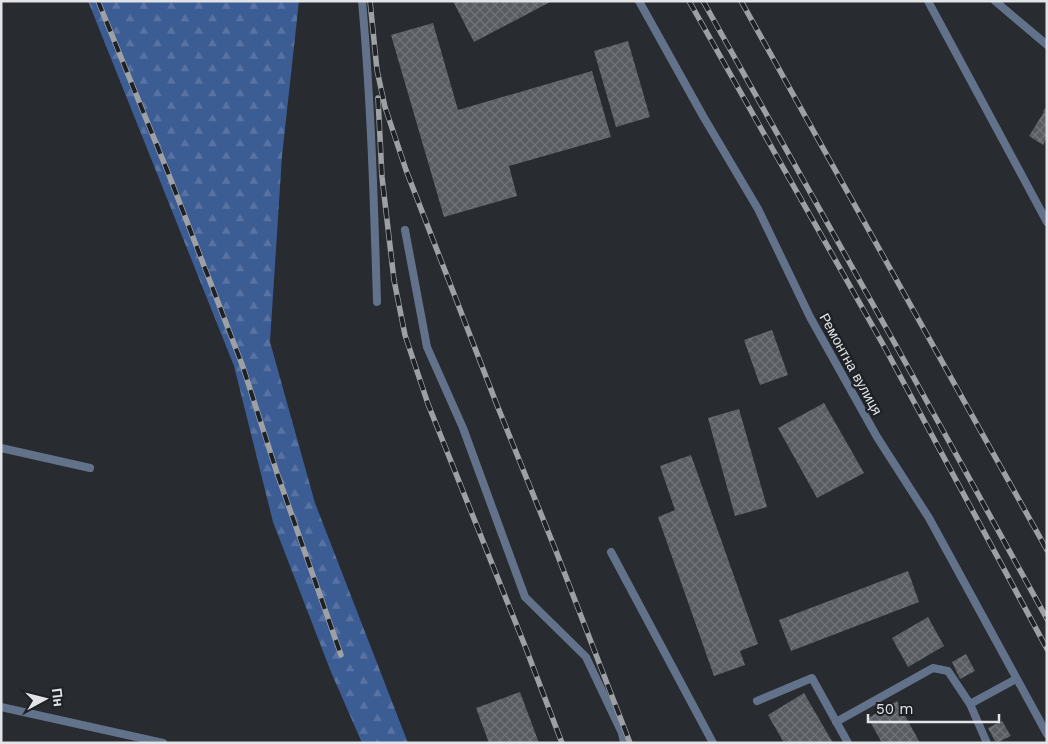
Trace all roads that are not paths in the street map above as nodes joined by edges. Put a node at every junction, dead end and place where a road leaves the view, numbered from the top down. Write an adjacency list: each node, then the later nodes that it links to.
1 (362, 1): 8 (lane)
2 (639, 1): 12 (lane, Ремонтна вулиця)
3 (928, 1): 6 (lane)
4 (995, 1): 5 (lane)
5 (1047, 45)
6 (1047, 222)
7 (406, 230): 19 (lane)
8 (377, 302)
9 (1, 448): 10 (lane)
10 (90, 468)
11 (610, 552): 20 (lane)
12 (1016, 679): 14 (lane); 17 (lane, Ремонтна вулиця)
13 (757, 701): 16 (lane)
14 (970, 704): 16 (lane); 22 (lane)
15 (1, 707): 18 (lane)
16 (836, 722): 21 (lane)
17 (1047, 734)
18 (163, 743)
19 (624, 743)
20 (713, 743)
21 (848, 743)
22 (987, 743)

